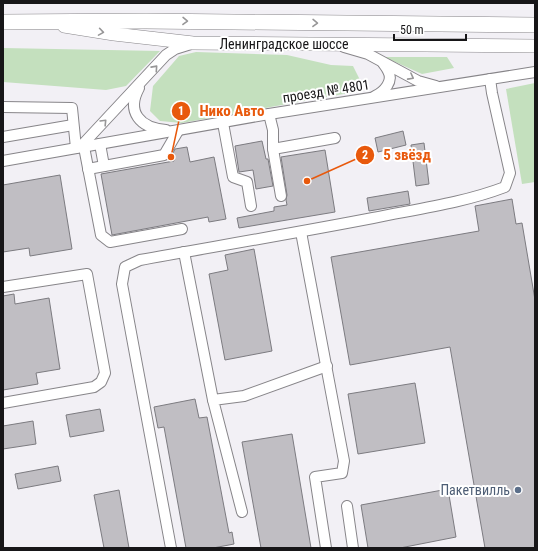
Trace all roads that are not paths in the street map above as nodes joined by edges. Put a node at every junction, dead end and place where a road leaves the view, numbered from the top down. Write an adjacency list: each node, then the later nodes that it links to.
1 (3, 22): 2 (highway, Ленинградское шоссе)
2 (34, 22): 3 (highway, Ленинградское шоссе, one-way to 3); 4 (main road, Ленинградское шоссе, one-way to 4)
3 (535, 25)
4 (193, 43): 5 (main road, Ленинградское шоссе); 10 (street, one-way to 4)
5 (337, 44): 6 (main road, Ленинградское шоссе); 7 (street)
6 (535, 46)
7 (381, 62): 11 (street, one-way to 11); 12 (street)
8 (535, 72): 9 (street, проезд № 4801)
9 (490, 79): 11 (street, проезд № 4801); 29 (street)
10 (143, 80): 17 (street); 21 (street, one-way to 10)
11 (439, 87): 12 (street, проезд № 4801)
12 (367, 99): 14 (street, проезд № 4801)
13 (3, 107): 16 (street)
14 (269, 114): 15 (street, проезд № 4801); 22 (street)
15 (222, 123): 17 (street, проезд № 4801); 27 (street)
16 (73, 125): 18 (street); 21 (street)
17 (178, 131): 20 (street, проезд № 4801); 24 (street)
18 (3, 137)
19 (335, 138): 22 (street)
20 (100, 144): 21 (street, проезд № 4801); 24 (street)
21 (80, 147): 23 (street, проезд № 4801); 25 (street)
22 (273, 149): 26 (street)
23 (3, 161)
24 (104, 166): 25 (street)
25 (88, 169): 28 (street)
26 (281, 196)
27 (251, 206)
28 (182, 229)
29 (301, 232): 30 (street); 32 (street)
30 (184, 252): 33 (street); 37 (street)
31 (3, 287): 34 (street)
32 (327, 366): 33 (street); 38 (street)
33 (213, 400): 36 (street)
34 (3, 403)
35 (347, 506): 39 (street)
36 (242, 512)
37 (171, 548)
38 (326, 548)
39 (353, 548)

